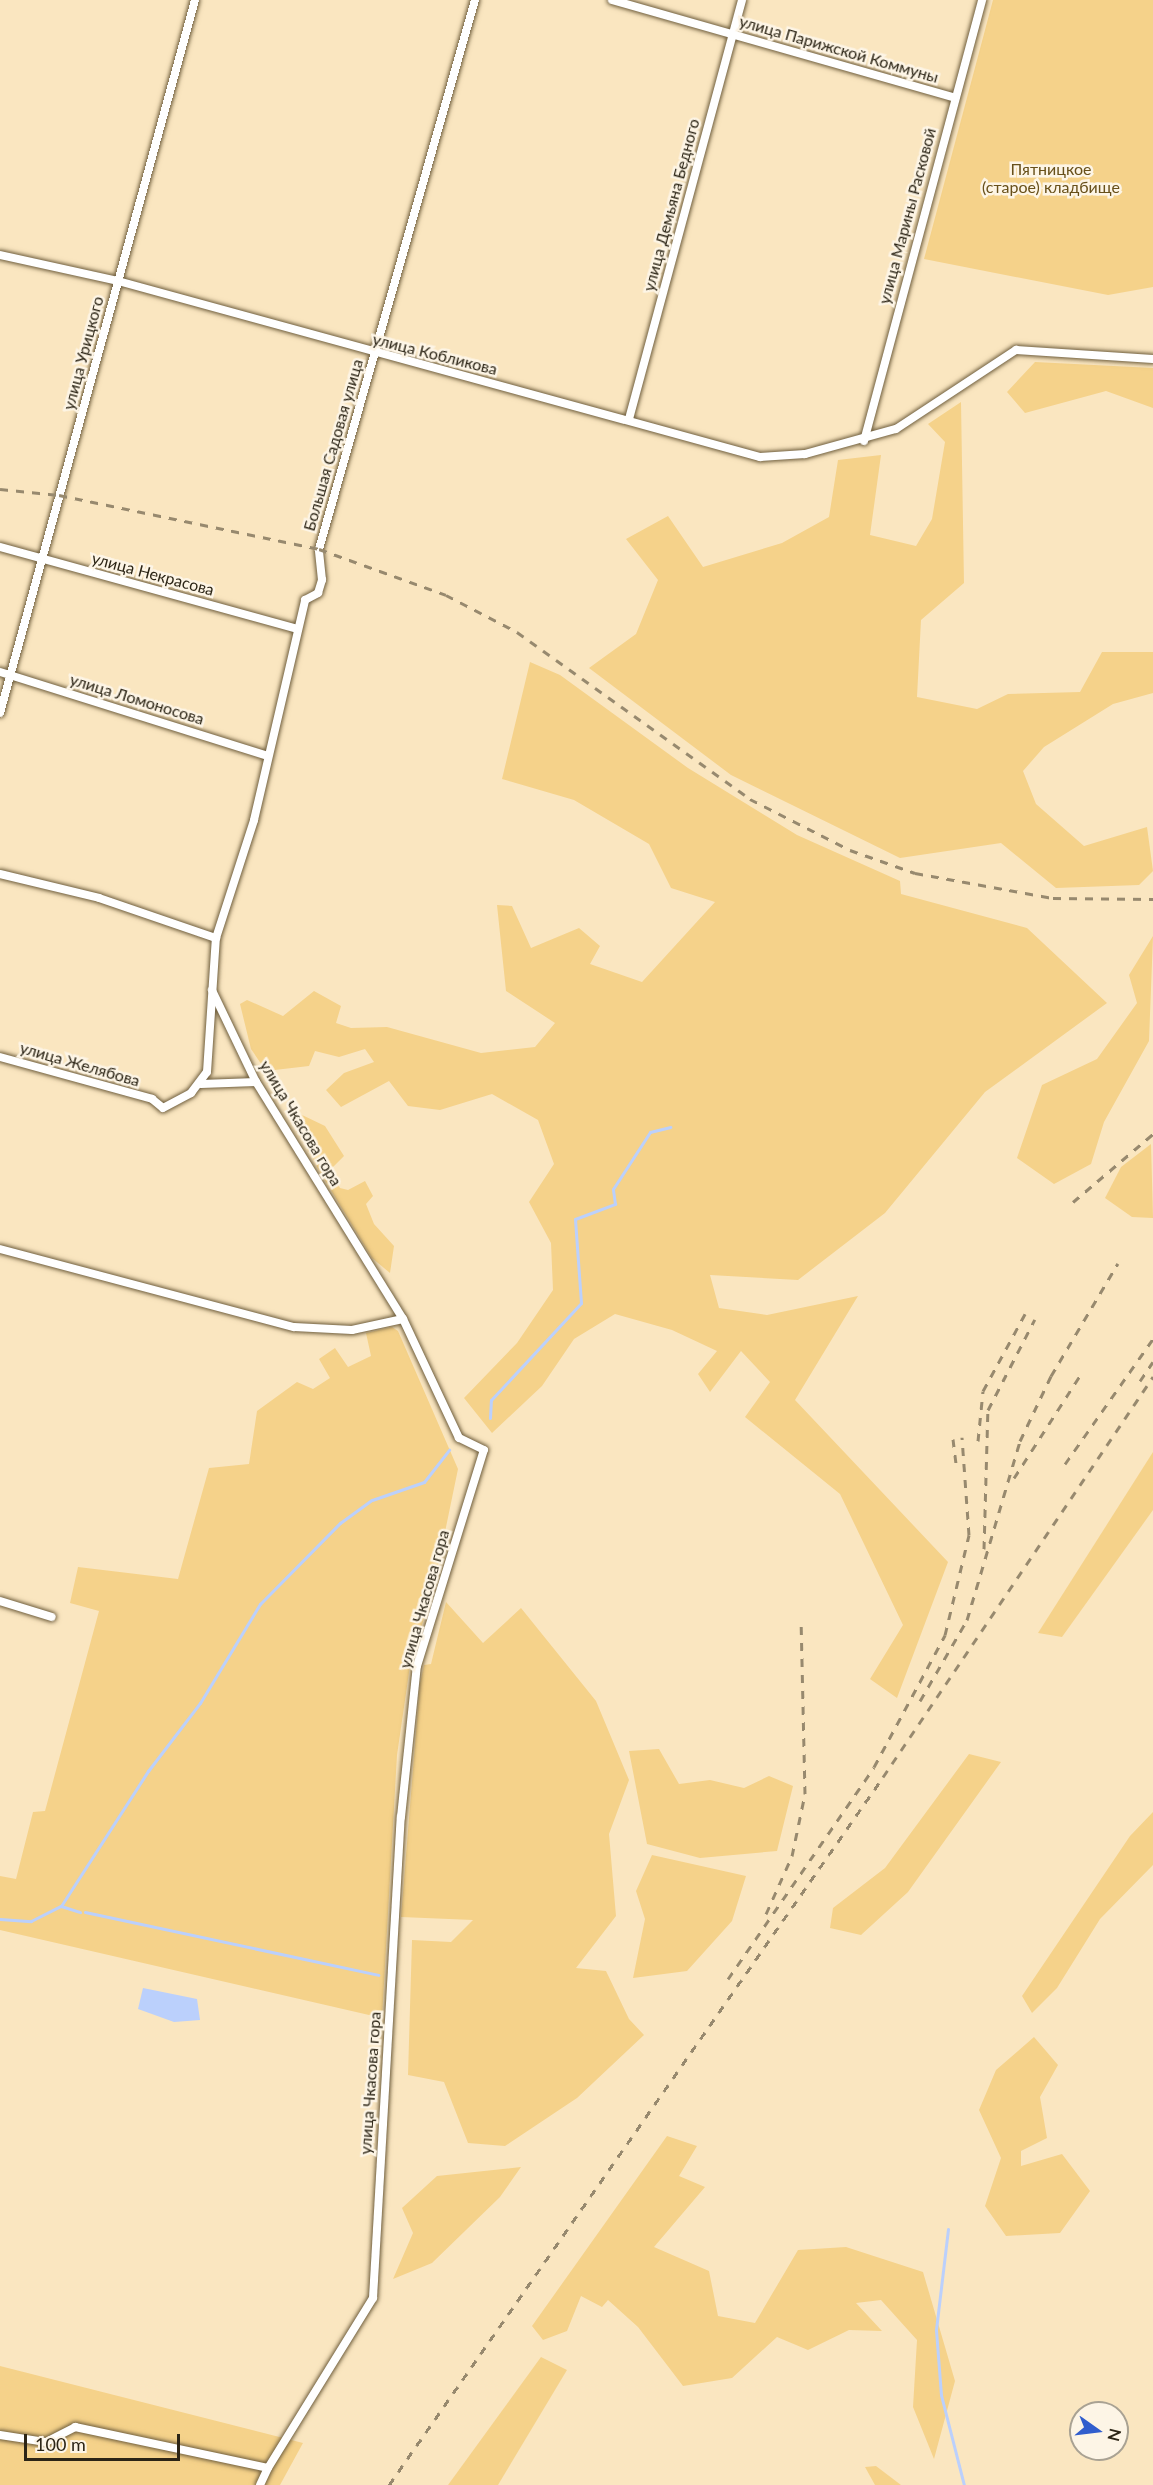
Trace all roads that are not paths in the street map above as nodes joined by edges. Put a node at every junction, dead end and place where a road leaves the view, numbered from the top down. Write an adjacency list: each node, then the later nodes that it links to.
1 (195, 0): 9 (street, улица Урицкого)
2 (475, 0): 10 (street, Большая Садовая улица)
3 (612, 0): 6 (street, улица Парижской Коммуны)
4 (742, 0): 6 (street, улица Демьяна Бедного)
5 (982, 0): 7 (street, улица Марины Расковой)
6 (732, 34): 7 (street, улица Парижской Коммуны); 12 (street, улица Демьяна Бедного)
7 (953, 97): 13 (street, улица Марины Расковой)
8 (0, 255): 9 (street, улица Кобликова)
9 (118, 281): 10 (street, улица Кобликова); 15 (street, улица Урицкого)
10 (376, 354): 12 (street, улица Кобликова); 16 (street, Большая Садовая улица)
11 (1153, 359): 13 (street, улица Кобликова)
12 (629, 419): 13 (street, улица Кобликова)
13 (864, 441)
14 (0, 547): 15 (street, улица Некрасова)
15 (43, 560): 16 (street, улица Некрасова); 18 (street, улица Урицкого)
16 (297, 629): 20 (street, Большая Садовая улица)
17 (0, 672): 18 (street, улица Ломоносова)
18 (11, 675): 19 (street, улица Урицкого); 20 (street, улица Ломоносова)
19 (0, 713)
20 (266, 755): 22 (street, Большая Садовая улица)
21 (0, 874): 22 (street)
22 (216, 938): 23 (street, Большая Садовая улица)
23 (212, 990): 25 (street, улица Чкасова гора); 26 (street, Большая Садовая улица)
24 (0, 1057): 26 (street, улица Желябова)
25 (256, 1082): 26 (street); 28 (street, улица Чкасова гора)
26 (201, 1084)
27 (0, 1249): 28 (street)
28 (403, 1319): 32 (street, улица Чкасова гора)
29 (0, 1601): 30 (street)
30 (52, 1617)
31 (0, 2435): 32 (street)
32 (268, 2468): 33 (street)
33 (260, 2485)

